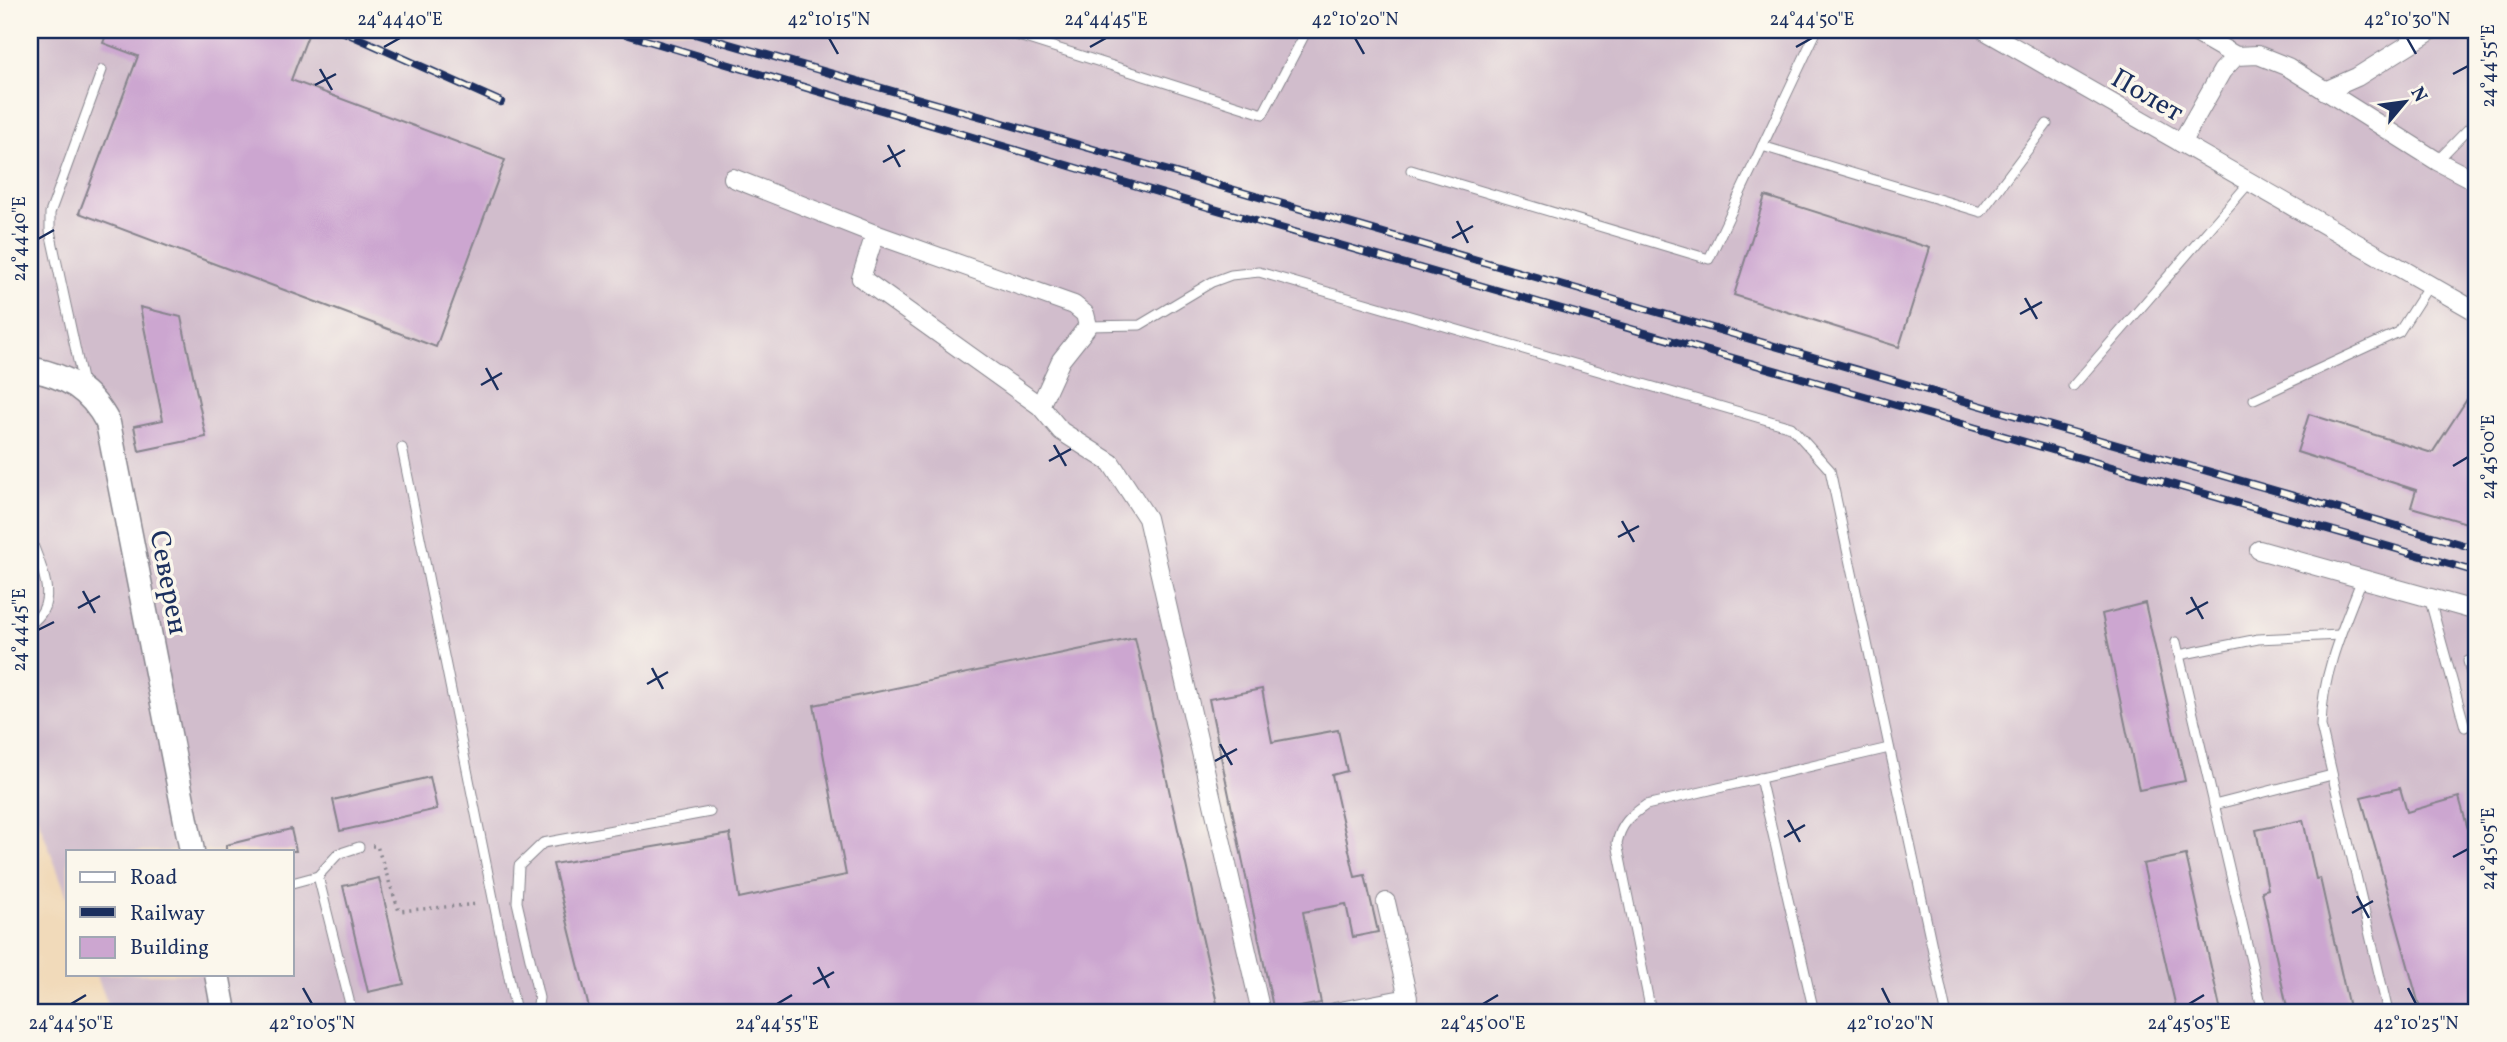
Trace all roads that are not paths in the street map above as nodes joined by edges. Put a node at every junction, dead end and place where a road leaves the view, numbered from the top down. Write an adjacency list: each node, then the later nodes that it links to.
1 (1000, 30): 2 (lane)
2 (1307, 30)
3 (1817, 30): 13 (lane)
4 (1984, 30): 12 (street, Полет)
5 (2191, 30): 7 (street)
6 (2432, 30): 9 (street)
7 (2236, 56): 9 (street); 12 (street)
8 (102, 70): 25 (lane)
9 (2325, 91): 14 (street)
10 (2477, 120): 14 (lane)
11 (2047, 124): 13 (lane)
12 (2181, 143): 17 (street, Полет)
13 (1762, 146): 15 (lane)
14 (2437, 161): 18 (street)
15 (1411, 170)
16 (733, 178): 19 (street)
17 (2250, 182): 20 (street, Полет); 24 (lane)
18 (2477, 182)
19 (874, 234): 22 (street); 27 (street)
20 (2430, 285): 21 (street, Полет); 26 (lane)
21 (2477, 312)
22 (1088, 326): 27 (street); 41 (lane)
23 (30, 369): 25 (main road, Северен)
24 (2073, 386)
25 (84, 389): 47 (main road, Северен)
26 (2255, 399)
27 (1040, 406): 56 (street)
28 (402, 448): 54 (lane)
29 (30, 537): 34 (lane)
30 (2259, 551): 31 (street)
31 (2362, 579): 32 (street); 35 (lane)
32 (2429, 597): 33 (street); 40 (lane)
33 (2477, 611)
34 (30, 624)
35 (2340, 635): 37 (lane); 42 (lane)
36 (2176, 642): 37 (lane)
37 (2179, 656): 44 (lane)
38 (2468, 661): 39 (lane)
39 (2477, 698)
40 (2465, 727)
41 (1889, 748): 43 (lane); 60 (lane)
42 (2332, 775): 44 (lane); 62 (lane)
43 (1759, 778): 58 (lane); 59 (lane)
44 (2214, 805): 61 (lane)
45 (710, 812): 55 (lane)
46 (359, 847): 48 (lane)
47 (192, 850)
48 (318, 876): 49 (lane); 53 (lane)
49 (294, 882)
50 (1386, 902): 57 (street)
51 (217, 976): 52 (main road)
52 (225, 1012)
53 (352, 1012)
54 (516, 1012)
55 (537, 1012)
56 (1261, 1012)
57 (1335, 1012)
58 (1651, 1012)
59 (1814, 1012)
60 (1946, 1012)
61 (2263, 1012)
62 (2388, 1012)

